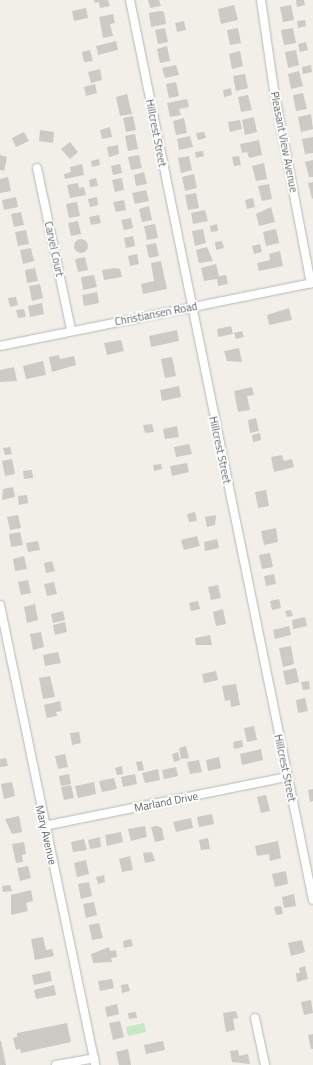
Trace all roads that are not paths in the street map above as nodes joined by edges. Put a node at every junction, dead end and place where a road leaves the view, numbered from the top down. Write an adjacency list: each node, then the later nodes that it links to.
1 (130, 0): 5 (street, Hillcrest Street)
2 (261, 0): 4 (street, Pleasant View Avenue)
3 (37, 168): 6 (street, Carvel Court)
4 (312, 283): 5 (street, Christiansen Road)
5 (191, 308): 6 (street, Christiansen Road); 9 (street, Hillcrest Street)
6 (71, 330): 7 (street, Christiansen Road)
7 (0, 346)
8 (0, 605): 10 (street, Mary Avenue)
9 (287, 777): 10 (street, Marland Drive); 11 (street, Hillcrest Street)
10 (44, 826): 13 (street, Mary Avenue)
11 (313, 900)
12 (255, 1018): 15 (street)
13 (94, 1061): 14 (street)
14 (56, 1065)
15 (265, 1065)

